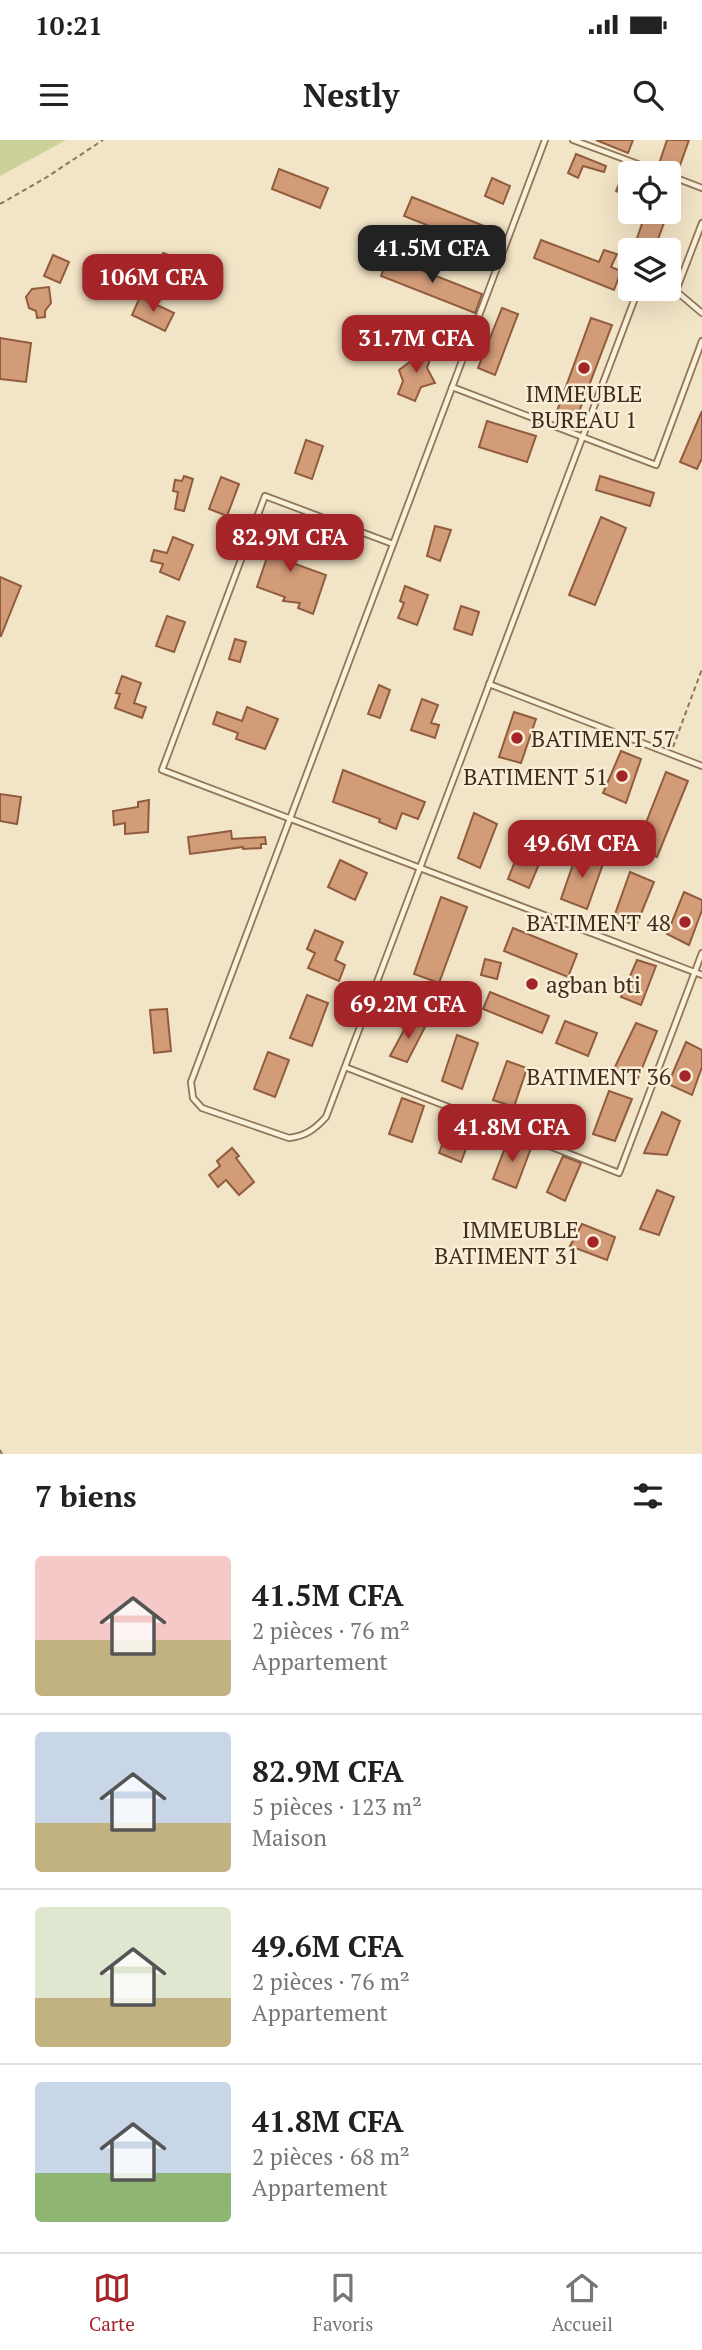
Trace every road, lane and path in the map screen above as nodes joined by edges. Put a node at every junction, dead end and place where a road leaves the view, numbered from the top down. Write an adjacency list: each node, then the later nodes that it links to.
1 (103, 140): 7 (path)
2 (545, 140): 14 (lane)
3 (573, 140): 4 (lane)
4 (630, 161)
5 (681, 181): 6 (lane)
6 (702, 188)
7 (0, 204)
8 (702, 223): 9 (lane)
9 (681, 279)
10 (681, 296): 12 (lane)
11 (634, 301): 15 (lane)
12 (702, 313)
13 (702, 341): 15 (lane)
14 (452, 387): 15 (lane); 16 (lane)
15 (583, 435): 18 (lane)
16 (393, 544): 21 (lane); 21 (lane)
17 (702, 669): 19 (path)
18 (489, 684): 19 (lane); 22 (lane)
19 (670, 754): 20 (lane)
20 (702, 766)
21 (290, 818): 22 (lane); 26 (lane)
22 (421, 866): 24 (lane); 26 (lane)
23 (702, 953): 24 (lane)
24 (695, 972): 25 (lane); 26 (lane)
25 (702, 975)
26 (345, 1067)

